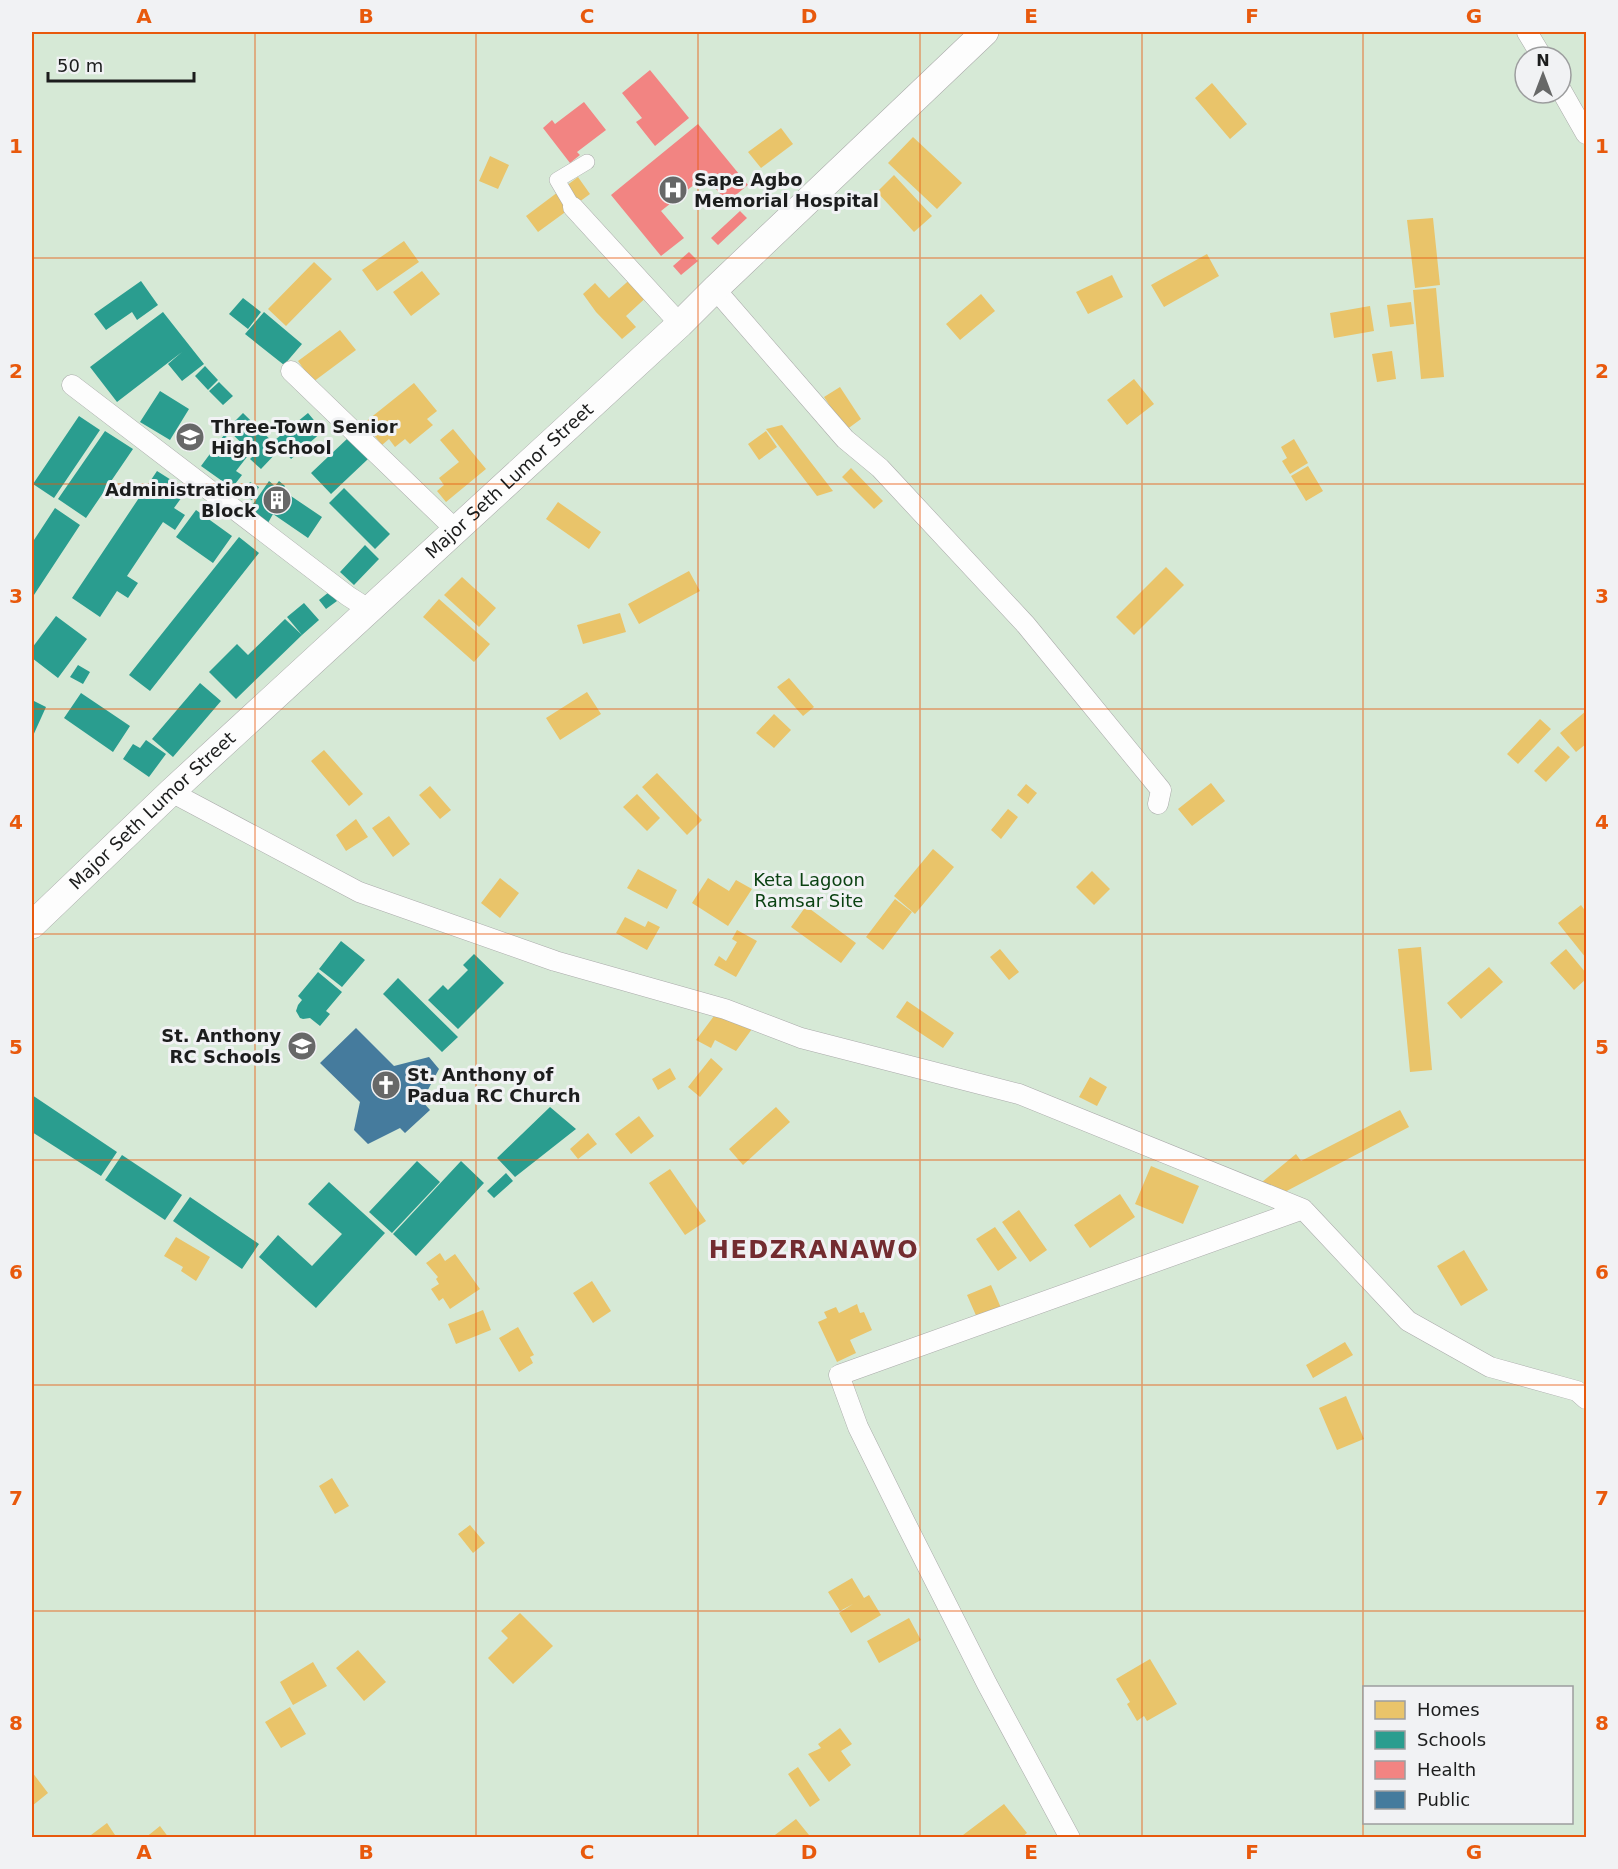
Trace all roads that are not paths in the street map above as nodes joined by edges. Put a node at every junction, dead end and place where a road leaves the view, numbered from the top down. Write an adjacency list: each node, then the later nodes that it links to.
1 (985, 32): 8 (main road, Major Seth Lumor Street)
2 (1527, 32): 3 (street)
3 (1535, 45)
4 (1570, 105): 5 (street)
5 (1587, 134)
6 (587, 162): 7 (street)
7 (573, 207): 9 (street)
8 (715, 289): 9 (main road, Major Seth Lumor Street); 15 (street)
9 (680, 324): 12 (main road, Major Seth Lumor Street)
10 (291, 371): 12 (street)
11 (72, 385): 13 (street)
12 (456, 530): 13 (main road, Major Seth Lumor Street)
13 (370, 610): 14 (main road, Major Seth Lumor Street)
14 (171, 792): 16 (main road, Major Seth Lumor Street); 17 (street)
15 (1158, 804)
16 (32, 925)
17 (1304, 1209): 18 (street); 19 (street)
18 (1587, 1399)
19 (1070, 1838)

